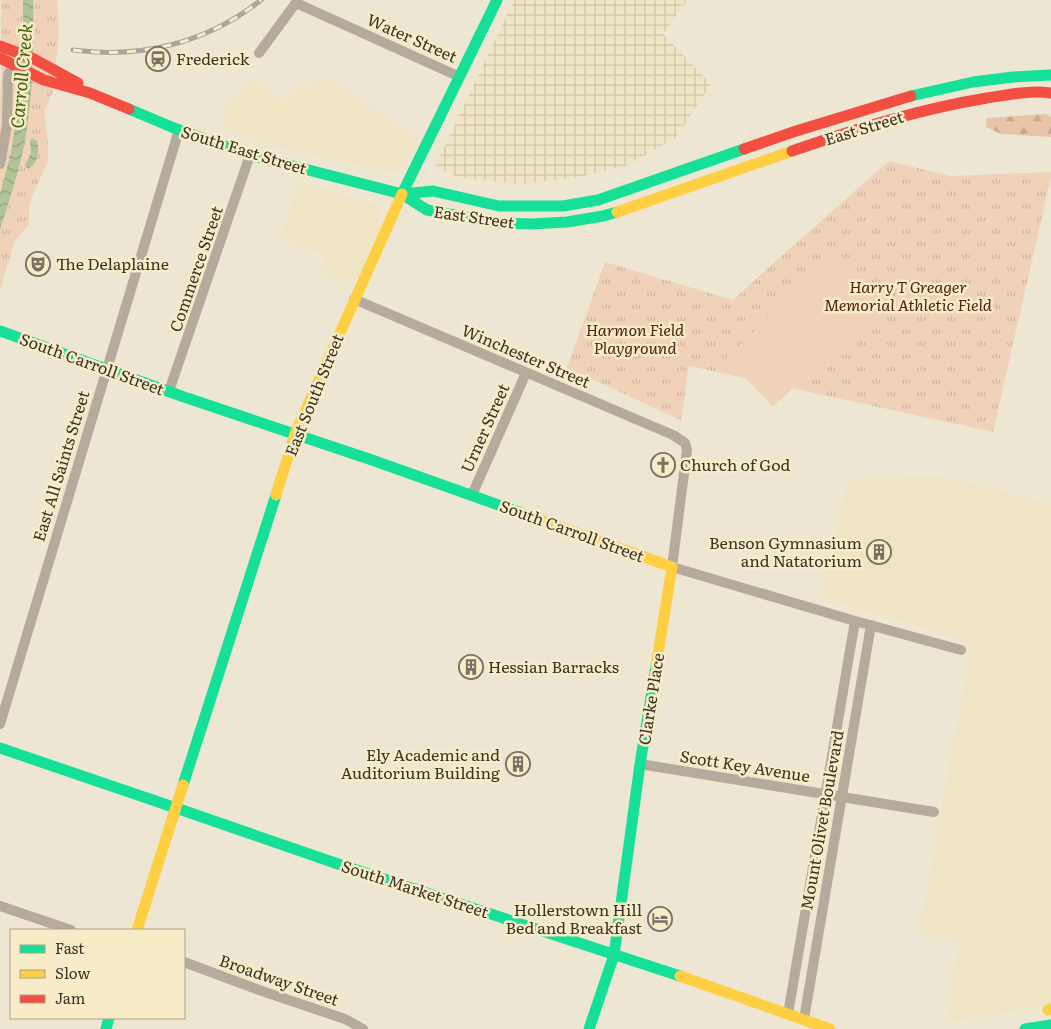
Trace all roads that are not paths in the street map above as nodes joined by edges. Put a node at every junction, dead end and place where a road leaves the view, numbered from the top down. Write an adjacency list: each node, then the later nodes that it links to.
1 (497, 0): 8 (main road, East South Street)
2 (297, 1): 4 (street); 8 (street, Water Street)
3 (0, 46): 9 (main road, South East Street)
4 (260, 53)
5 (0, 58): 6 (main road, South East Street)
6 (14, 69): 9 (main road, South East Street); 13 (street)
7 (1051, 75): 14 (main road, East Street)
8 (460, 77): 14 (main road, East South Street)
9 (90, 93): 11 (main road, South East Street)
10 (1051, 93): 14 (main road, East Street)
11 (179, 130): 12 (main road, South East Street); 17 (street, East All Saints Street)
12 (250, 155): 14 (main road, South East Street); 19 (street, Commerce Street)
13 (0, 164)
14 (402, 194): 15 (main road, East South Street)
15 (354, 299): 18 (street, Winchester Street); 20 (main road, East South Street)
16 (0, 331): 17 (main road, South Carroll Street)
17 (106, 369): 19 (main road, South Carroll Street); 27 (street, East All Saints Street)
18 (526, 373): 21 (street, Winchester Street); 22 (street, Urner Street)
19 (169, 391): 20 (main road, South Carroll Street)
20 (296, 434): 22 (main road, South Carroll Street); 32 (main road, East South Street)
21 (684, 443): 23 (street, Clarke Place)
22 (472, 495): 23 (main road, South Carroll Street)
23 (672, 567): 24 (street, South Carroll Street); 29 (main road, Clarke Place)
24 (855, 621): 25 (street, South Carroll Street); 30 (street, Mount Olivet Boulevard)
25 (871, 625): 26 (street, South Carroll Street); 31 (street, Mount Olivet Boulevard)
26 (960, 650)
27 (0, 724)
28 (0, 748): 32 (main road, South Market Street)
29 (640, 764): 30 (street, Scott Key Avenue); 37 (main road, Clarke Place)
30 (826, 795): 31 (street, Scott Key Avenue); 39 (street, Mount Olivet Boulevard)
31 (841, 798): 33 (street, Scott Key Avenue); 40 (street, Mount Olivet Boulevard)
32 (176, 808): 36 (main road, East South Street); 37 (main road, South Market Street)
33 (934, 812)
34 (0, 906): 35 (street)
35 (68, 929)
36 (137, 929)
37 (614, 955): 39 (main road, South Market Street); 43 (main road, Clarke Place)
38 (185, 962): 42 (street, Broadway Street)
39 (788, 1014): 40 (main road, South Market Street)
40 (804, 1019): 44 (main road, South Market Street)
41 (1051, 1025): 45 (main road)
42 (363, 1029)
43 (589, 1029)
44 (830, 1029)
45 (1025, 1029)

